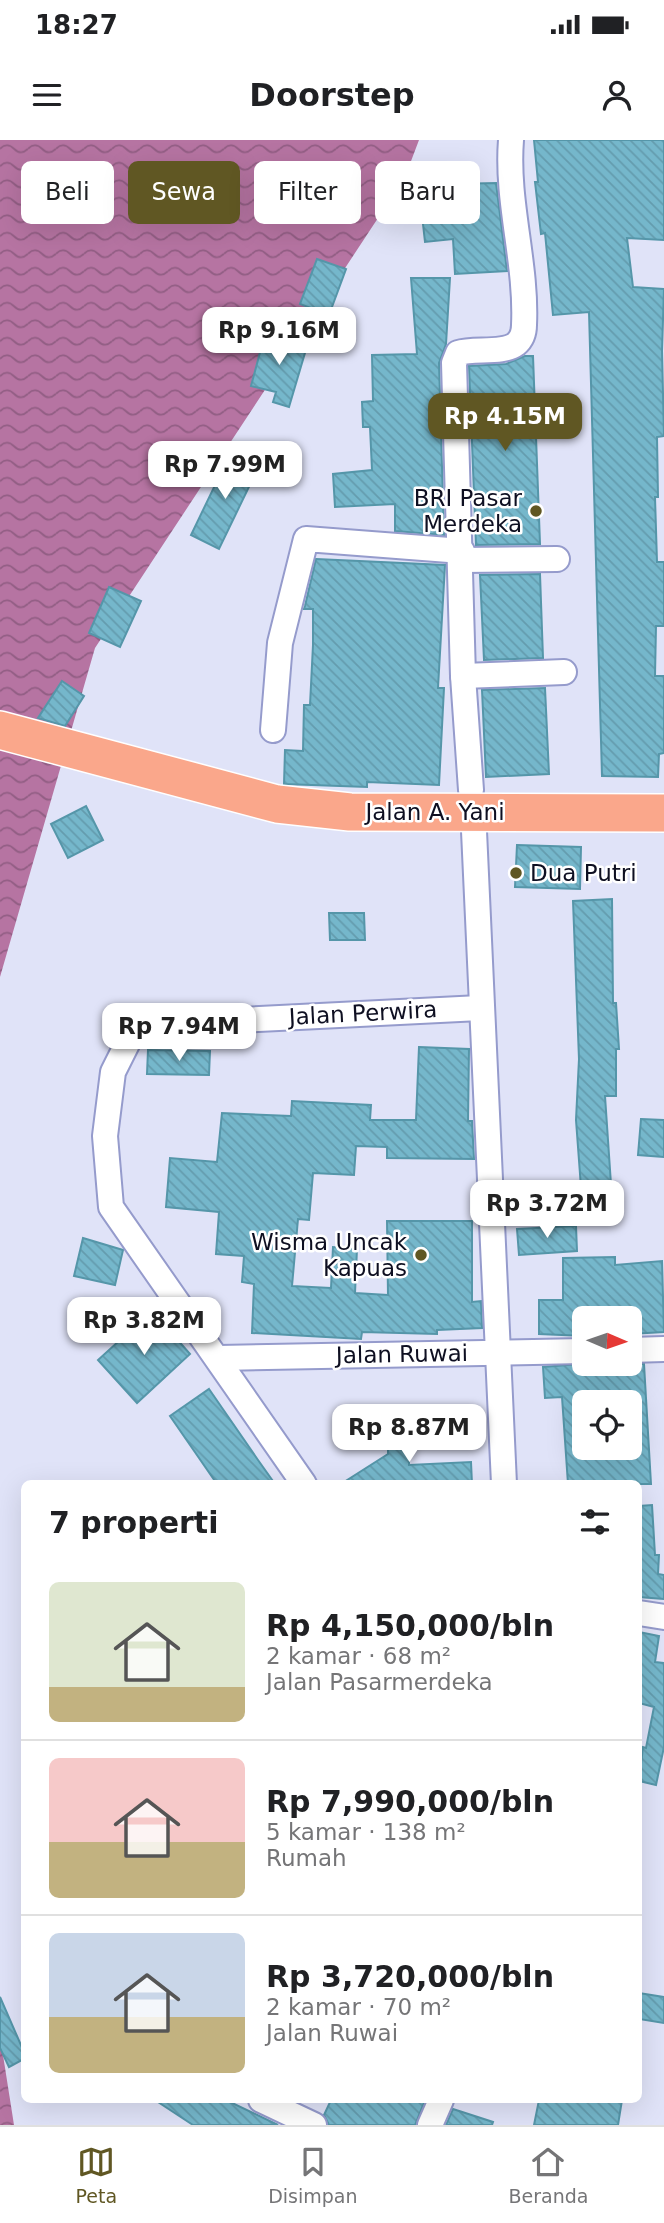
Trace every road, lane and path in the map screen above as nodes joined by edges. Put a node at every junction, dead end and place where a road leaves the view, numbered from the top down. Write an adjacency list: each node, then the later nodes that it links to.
1 (511, 140): 2 (street)
2 (462, 556): 3 (street); 5 (street); 7 (street)
3 (557, 559)
4 (564, 672): 5 (street)
5 (463, 676): 8 (street)
6 (0, 730): 9 (highway, Jalan A. Yani)
7 (273, 730)
8 (471, 790)
9 (664, 813)
10 (474, 831): 11 (street)
11 (480, 1008): 15 (street); 16 (street, Jalan Perwira)
12 (664, 1349): 13 (street)
13 (642, 1350)
14 (572, 1351): 15 (street, Jalan Ruwai)
15 (497, 1353): 16 (street, Jalan Ruwai); 18 (street)
16 (219, 1358): 17 (street)
17 (301, 1480)
18 (504, 1480)
19 (642, 1613): 20 (street)
20 (664, 1617)
21 (267, 2103): 23 (street)
22 (440, 2103): 24 (street)
23 (314, 2125)
24 (430, 2125)

